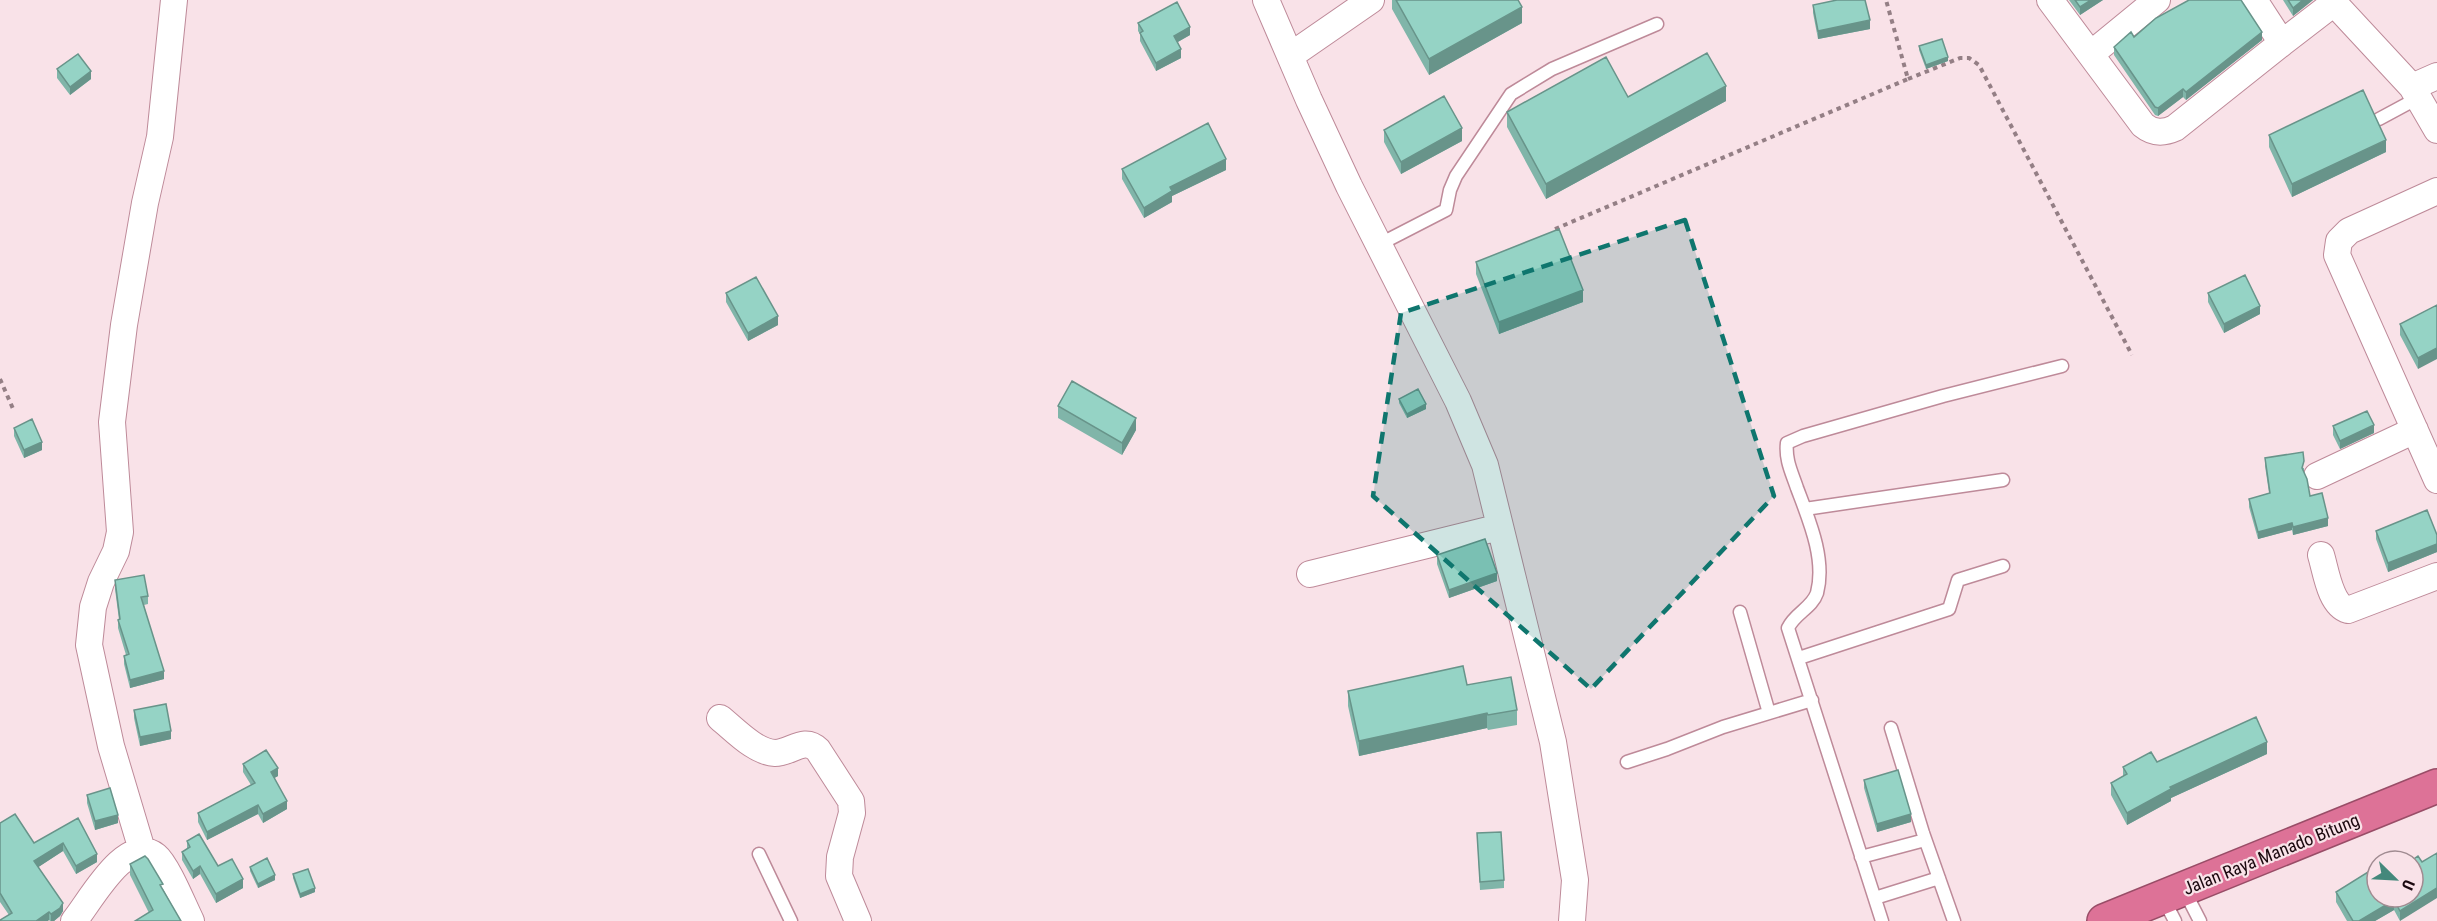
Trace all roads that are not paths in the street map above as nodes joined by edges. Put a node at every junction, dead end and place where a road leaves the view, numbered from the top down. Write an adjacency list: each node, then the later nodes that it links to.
1 (174, 0): 38 (street)
2 (1266, 0): 11 (street)
3 (1371, 0): 11 (street)
4 (2050, 0): 10 (street)
5 (2157, 0): 10 (street)
6 (2254, 0): 9 (street)
7 (2336, 2): 9 (street); 13 (street)
8 (1656, 24): 17 (lane)
9 (2282, 43): 10 (street)
10 (2091, 54)
11 (1290, 56): 17 (street)
12 (2437, 76): 13 (street)
13 (2422, 97): 14 (lane); 15 (street)
14 (2379, 119)
15 (2437, 130)
16 (2437, 191): 19 (street)
17 (1380, 244): 24 (street)
18 (2062, 366): 23 (lane)
19 (2415, 430): 20 (street); 22 (street)
20 (2317, 476)
21 (2003, 480): 23 (lane)
22 (2437, 480)
23 (1805, 509): 30 (lane)
24 (1500, 527): 27 (street); 48 (street)
25 (2321, 555): 28 (street)
26 (2004, 566): 30 (lane)
27 (1310, 574)
28 (2437, 576)
29 (1740, 612): 32 (lane)
30 (1799, 658): 31 (lane)
31 (1812, 700): 32 (lane); 40 (lane)
32 (1768, 713): 35 (lane)
33 (720, 718): 47 (street)
34 (1891, 728): 37 (lane)
35 (1627, 762)
36 (2437, 786): 43 (highway, Jalan Raya Manado Bitung)
37 (1925, 840): 40 (lane); 41 (lane)
38 (142, 850): 44 (street); 45 (street)
39 (759, 854): 46 (lane)
40 (1862, 857): 42 (lane)
41 (1939, 878): 42 (lane); 50 (lane)
42 (1875, 898): 49 (lane)
43 (2174, 903): 51 (highway, Jalan Raya Manado Bitung); 52 (lane)
44 (74, 921)
45 (191, 921)
46 (791, 921)
47 (858, 921)
48 (1572, 921)
49 (1882, 921)
50 (1953, 921)
51 (2104, 921)
52 (2200, 921)

